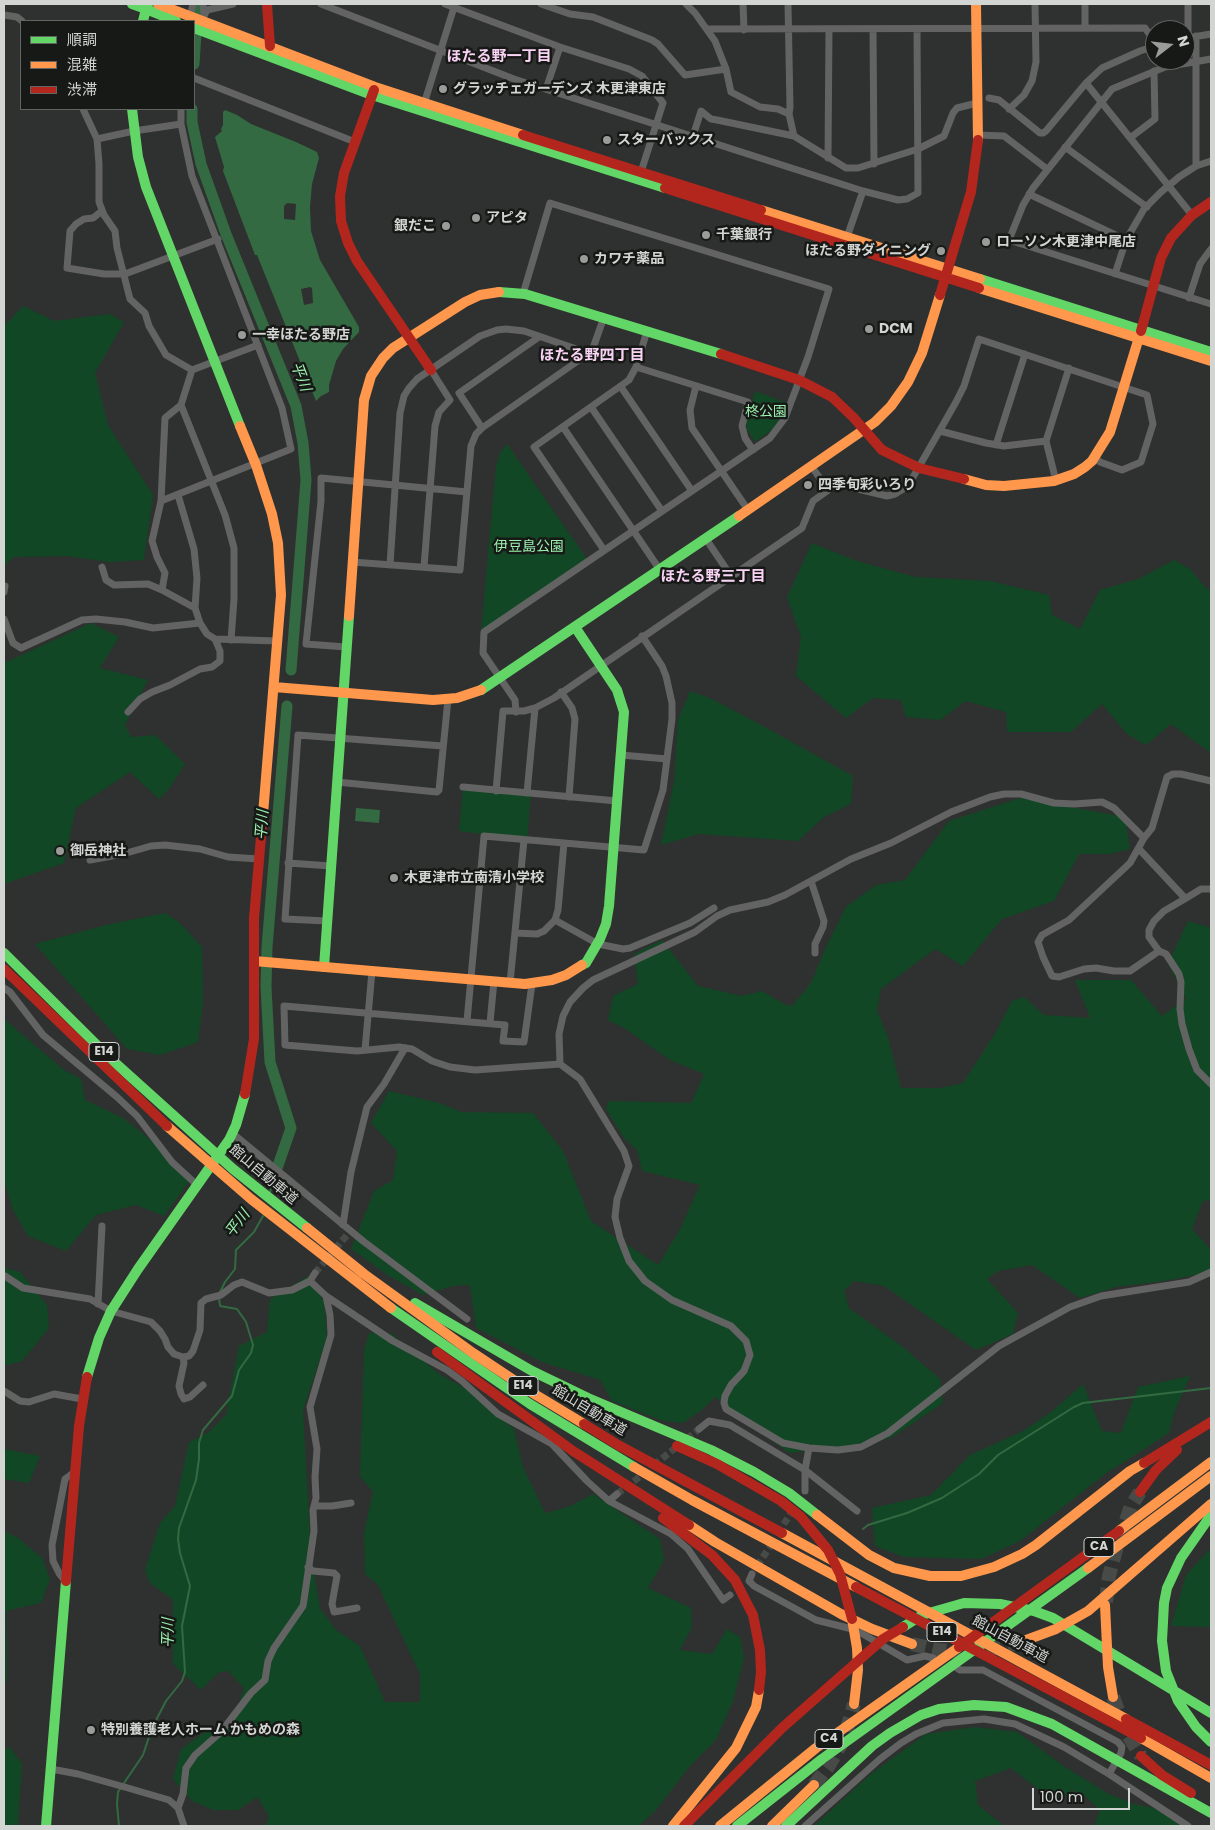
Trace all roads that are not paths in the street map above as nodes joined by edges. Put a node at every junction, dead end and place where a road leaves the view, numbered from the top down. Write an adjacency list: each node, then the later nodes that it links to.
1 (132, 4): 19 (main road)
2 (158, 4): 25 (main road)
3 (193, 4): 27 (street)
4 (203, 4): 27 (street)
5 (234, 4): 27 (street)
6 (267, 4): 40 (main road)
7 (321, 4): 17 (street)
8 (445, 4): 18 (street)
9 (540, 4): 20 (street)
10 (686, 4): 31 (street)
11 (743, 4): 37 (street)
12 (788, 4): 32 (street)
13 (976, 4): 36 (main road)
14 (1035, 4): 28 (street)
15 (1085, 4): 29 (street)
16 (1188, 4): 26 (street)
17 (332, 6): 43 (street)
18 (454, 6): 41 (street); 43 (street)
19 (147, 7): 23 (main road); 24 (main road)
20 (559, 7): 46 (street)
21 (4, 15): 22 (street)
22 (20, 20)
23 (143, 20)
24 (174, 20)
25 (195, 20)
26 (1187, 20)
27 (197, 21): 40 (main road); 51 (main road)
28 (1035, 28): 29 (street); 36 (street); 56 (street)
29 (1085, 28): 30 (street)
30 (1145, 28)
31 (708, 29): 37 (street); 46 (street)
32 (788, 29): 33 (street); 37 (street); 60 (street)
33 (829, 29): 34 (street); 72 (street)
34 (873, 29): 35 (street); 74 (street)
35 (917, 29): 36 (street); 71 (street)
36 (976, 29): 54 (main road)
37 (744, 30)
38 (1211, 34): 39 (street)
39 (1196, 36): 45 (street)
40 (270, 46): 51 (main road)
41 (560, 47): 50 (street); 62 (street)
42 (1145, 49): 49 (street)
43 (441, 51): 50 (street); 55 (street)
44 (1211, 59): 45 (street)
45 (1196, 61): 47 (street); 75 (street)
46 (726, 70): 60 (street)
47 (1154, 71): 53 (street); 67 (street)
48 (195, 78): 69 (street)
49 (1086, 84): 53 (street); 56 (street)
50 (546, 89): 62 (street)
51 (374, 91): 55 (main road); 69 (main road); 90 (main road)
52 (989, 98): 56 (street)
53 (1101, 102): 67 (street); 70 (street)
54 (977, 103): 64 (main road); 71 (street)
55 (424, 104): 77 (main road)
56 (1009, 109)
57 (83, 110): 68 (street)
58 (132, 110): 63 (main road)
59 (181, 110): 61 (street)
60 (789, 114): 66 (street)
61 (181, 124): 63 (street); 86 (street)
62 (656, 124): 65 (street); 77 (street)
63 (134, 131): 68 (street); 89 (main road)
64 (978, 135): 76 (street); 90 (main road)
65 (692, 136): 66 (street); 79 (street)
66 (794, 136): 72 (street)
67 (1130, 138): 78 (street)
68 (97, 139): 83 (street)
69 (355, 142): 101 (main road)
70 (1065, 147): 76 (street); 82 (street)
71 (918, 149): 74 (street); 79 (street)
72 (828, 158): 74 (street)
73 (1211, 161): 75 (street)
74 (874, 164)
75 (1196, 166): 78 (street)
76 (1047, 169): 80 (street)
77 (641, 172): 85 (main road)
78 (1168, 186): 82 (street); 84 (street)
79 (863, 191): 85 (street)
80 (1029, 194): 87 (street); 92 (street)
81 (1211, 202): 84 (main road)
82 (1147, 207): 87 (street)
83 (102, 211): 91 (street); 91 (street)
84 (1192, 215): 93 (main road)
85 (847, 237): 90 (main road)
86 (218, 239): 89 (street); 102 (street)
87 (1126, 240): 92 (street)
88 (1211, 249): 95 (street)
89 (172, 256): 91 (street); 107 (main road)
90 (947, 273): 99 (main road); 120 (main road)
91 (125, 274): 110 (street)
92 (1115, 274): 93 (street)
93 (1154, 286): 95 (street); 99 (main road)
94 (523, 294): 97 (main road); 101 (main road); 112 (street)
95 (1188, 298): 96 (street)
96 (1211, 304)
97 (604, 317): 98 (main road); 104 (street)
98 (647, 331): 108 (street); 112 (main road)
99 (1140, 334): 103 (main road); 106 (main road); 114 (main road)
100 (539, 337): 104 (street); 111 (street); 119 (street)
101 (409, 338): 111 (main road); 130 (main road)
102 (258, 345): 107 (street); 126 (street)
103 (1211, 352)
104 (588, 353): 119 (street)
105 (1025, 354): 109 (street); 121 (street); 123 (street)
106 (1211, 361)
107 (214, 362): 110 (street); 126 (main road)
108 (636, 367): 113 (street); 115 (street)
109 (1069, 368): 114 (street); 122 (street)
110 (192, 370): 116 (street)
111 (430, 370): 133 (street); 134 (street)
112 (799, 380): 120 (main road); 124 (street)
113 (696, 386): 124 (street); 129 (street)
114 (1124, 386): 125 (main road); 125 (street)
115 (621, 387): 117 (street); 136 (street)
116 (181, 405): 132 (street); 139 (street)
117 (591, 407): 118 (street); 141 (street)
118 (563, 427): 142 (street); 144 (street)
119 (482, 428): 137 (street)
120 (865, 430): 127 (main road); 128 (main road)
121 (940, 431): 123 (street); 128 (street)
122 (1046, 441): 123 (street); 131 (street)
123 (996, 445)
124 (753, 450): 129 (street)
125 (1094, 458): 131 (main road)
126 (256, 465): 132 (street); 159 (main road)
127 (812, 467): 135 (street); 140 (main road)
128 (919, 468): 131 (main road); 135 (street)
129 (721, 471): 136 (street); 140 (street)
130 (358, 481): 133 (street); 145 (main road); 160 (street)
131 (1056, 481)
132 (211, 482): 138 (street); 158 (street)
133 (396, 485): 134 (street); 146 (street)
134 (430, 488): 137 (street); 148 (street)
135 (828, 490): 150 (street)
136 (692, 491): 141 (street)
137 (467, 492): 148 (street)
138 (178, 495): 139 (street); 152 (street)
139 (161, 501): 151 (street)
140 (748, 510): 143 (main road)
141 (662, 511): 142 (street)
142 (633, 530): 144 (street); 149 (street)
143 (706, 539): 149 (main road); 150 (street)
144 (604, 550): 162 (street)
145 (352, 562): 146 (street); 160 (main road)
146 (390, 565): 148 (street)
147 (102, 567): 151 (street)
148 (424, 567)
149 (660, 570): 155 (main road)
150 (731, 576): 156 (street)
151 (162, 590): 152 (street)
152 (195, 608): 154 (street)
153 (4, 619): 154 (street)
154 (200, 623): 157 (street)
155 (575, 627): 161 (main road); 162 (main road)
156 (642, 636): 161 (street); 173 (street)
157 (215, 639): 158 (street); 168 (street)
158 (231, 640): 159 (street)
159 (277, 641): 163 (main road)
160 (346, 647): 164 (main road)
161 (601, 665): 165 (street); 172 (main road)
162 (500, 679): 166 (main road); 169 (street)
163 (278, 687): 164 (main road); 186 (main road)
164 (343, 692): 166 (main road); 170 (main road)
165 (562, 692): 167 (street); 179 (street)
166 (448, 699): 171 (street)
167 (535, 708): 169 (street); 178 (street)
168 (128, 712)
169 (516, 712): 177 (street)
170 (340, 738): 171 (street); 175 (main road); 188 (street)
171 (443, 746): 175 (street)
172 (621, 755): 173 (street); 180 (main road)
173 (667, 759): 184 (street)
174 (1211, 781): 181 (street)
175 (337, 782): 189 (main road)
176 (463, 787): 177 (street)
177 (496, 791): 178 (street)
178 (527, 793): 179 (street)
179 (569, 796): 180 (street)
180 (617, 800): 184 (main road)
181 (1144, 838): 185 (street); 190 (street)
182 (524, 840): 183 (street); 196 (street); 205 (street)
183 (564, 844): 184 (street); 194 (street)
184 (614, 848): 197 (main road)
185 (1139, 849): 192 (street); 198 (street)
186 (259, 858): 187 (street); 201 (main road)
187 (90, 860)
188 (288, 863): 189 (street); 195 (street)
189 (331, 866): 195 (main road)
190 (811, 881): 200 (street); 215 (street)
191 (1211, 889): 192 (street)
192 (1183, 900): 198 (street)
193 (714, 908): 197 (street)
194 (555, 920): 196 (street); 197 (street)
195 (327, 921): 202 (main road)
196 (515, 933): 207 (street)
197 (598, 944): 208 (main road)
198 (1159, 951): 216 (street)
199 (4, 953): 223 (main road, 館山自動車道 / E14)
200 (814, 953)
201 (259, 962): 202 (main road); 217 (main road)
202 (324, 967): 204 (main road)
203 (4, 969): 226 (main road, 館山自動車道 / E14)
204 (372, 971): 205 (main road); 210 (street)
205 (471, 979): 206 (main road); 211 (street)
206 (494, 981): 207 (main road); 212 (street)
207 (510, 983): 208 (main road)
208 (532, 984): 212 (street)
209 (4, 988): 218 (street)
210 (368, 1013): 211 (street); 214 (street); 214 (street)
211 (468, 1021): 212 (street)
212 (490, 1023)
213 (404, 1048): 214 (street); 215 (street); 219 (street)
214 (365, 1050)
215 (560, 1064): 238 (street)
216 (1211, 1084)
217 (232, 1133): 218 (main road); 219 (street)
218 (198, 1185): 229 (main road)
219 (344, 1225): 230 (street)
220 (102, 1226): 228 (street)
221 (1211, 1272): 238 (street)
222 (315, 1273): 225 (street)
223 (364, 1274): 232 (main road); 270 (main road, 館山自動車道 / E14)
224 (5, 1276): 228 (street)
225 (310, 1281): 227 (street); 231 (street)
226 (358, 1284): 242 (main road); 273 (main road, 館山自動車道 / E14)
227 (326, 1296): 247 (street); 250 (street)
228 (98, 1304): 229 (street)
229 (111, 1311): 231 (street); 235 (main road)
230 (467, 1319)
231 (183, 1357): 233 (street)
232 (532, 1371): 236 (main road); 266 (main road)
233 (203, 1385)
234 (4, 1390): 235 (street)
235 (82, 1400): 241 (main road)
236 (1211, 1423): 245 (main road)
237 (699, 1430): 240 (street)
238 (808, 1448): 240 (street)
239 (1211, 1462): 259 (main road, CA)
240 (805, 1470): 244 (street); 251 (street)
241 (76, 1472): 255 (main road); 255 (street)
242 (608, 1472): 261 (main road); 280 (main road)
243 (1211, 1476): 262 (main road, CA)
244 (805, 1491)
245 (1140, 1492)
246 (617, 1494): 247 (street)
247 (609, 1501): 256 (street)
248 (351, 1503): 250 (street)
249 (1211, 1504): 260 (main road)
250 (314, 1506): 253 (street)
251 (857, 1511)
252 (1211, 1515): 268 (main road)
253 (308, 1567): 258 (street); 276 (street)
254 (752, 1574): 263 (street)
255 (67, 1583): 271 (main road)
256 (730, 1595)
257 (1106, 1605): 265 (main road)
258 (356, 1608)
259 (968, 1640): 263 (main road, C4)
260 (1018, 1643)
261 (912, 1644)
262 (979, 1646): 264 (main road, C4)
263 (938, 1658): 282 (main road, C4)
264 (955, 1666): 272 (street); 283 (main road, C4)
265 (1113, 1696)
266 (854, 1704)
267 (1211, 1713): 281 (main road)
268 (1211, 1742)
269 (1141, 1756): 275 (main road)
270 (1211, 1766)
271 (51, 1769): 276 (street); 278 (main road)
272 (1109, 1774): 286 (street); 287 (street)
273 (1211, 1778)
274 (814, 1785): 284 (main road)
275 (1211, 1804)
276 (178, 1808): 279 (street)
277 (1211, 1813): 285 (main road)
278 (46, 1826)
279 (184, 1826)
280 (673, 1826)
281 (684, 1826)
282 (720, 1826)
283 (737, 1826)
284 (772, 1826)
285 (786, 1826)
286 (805, 1826)
287 (1188, 1826)

